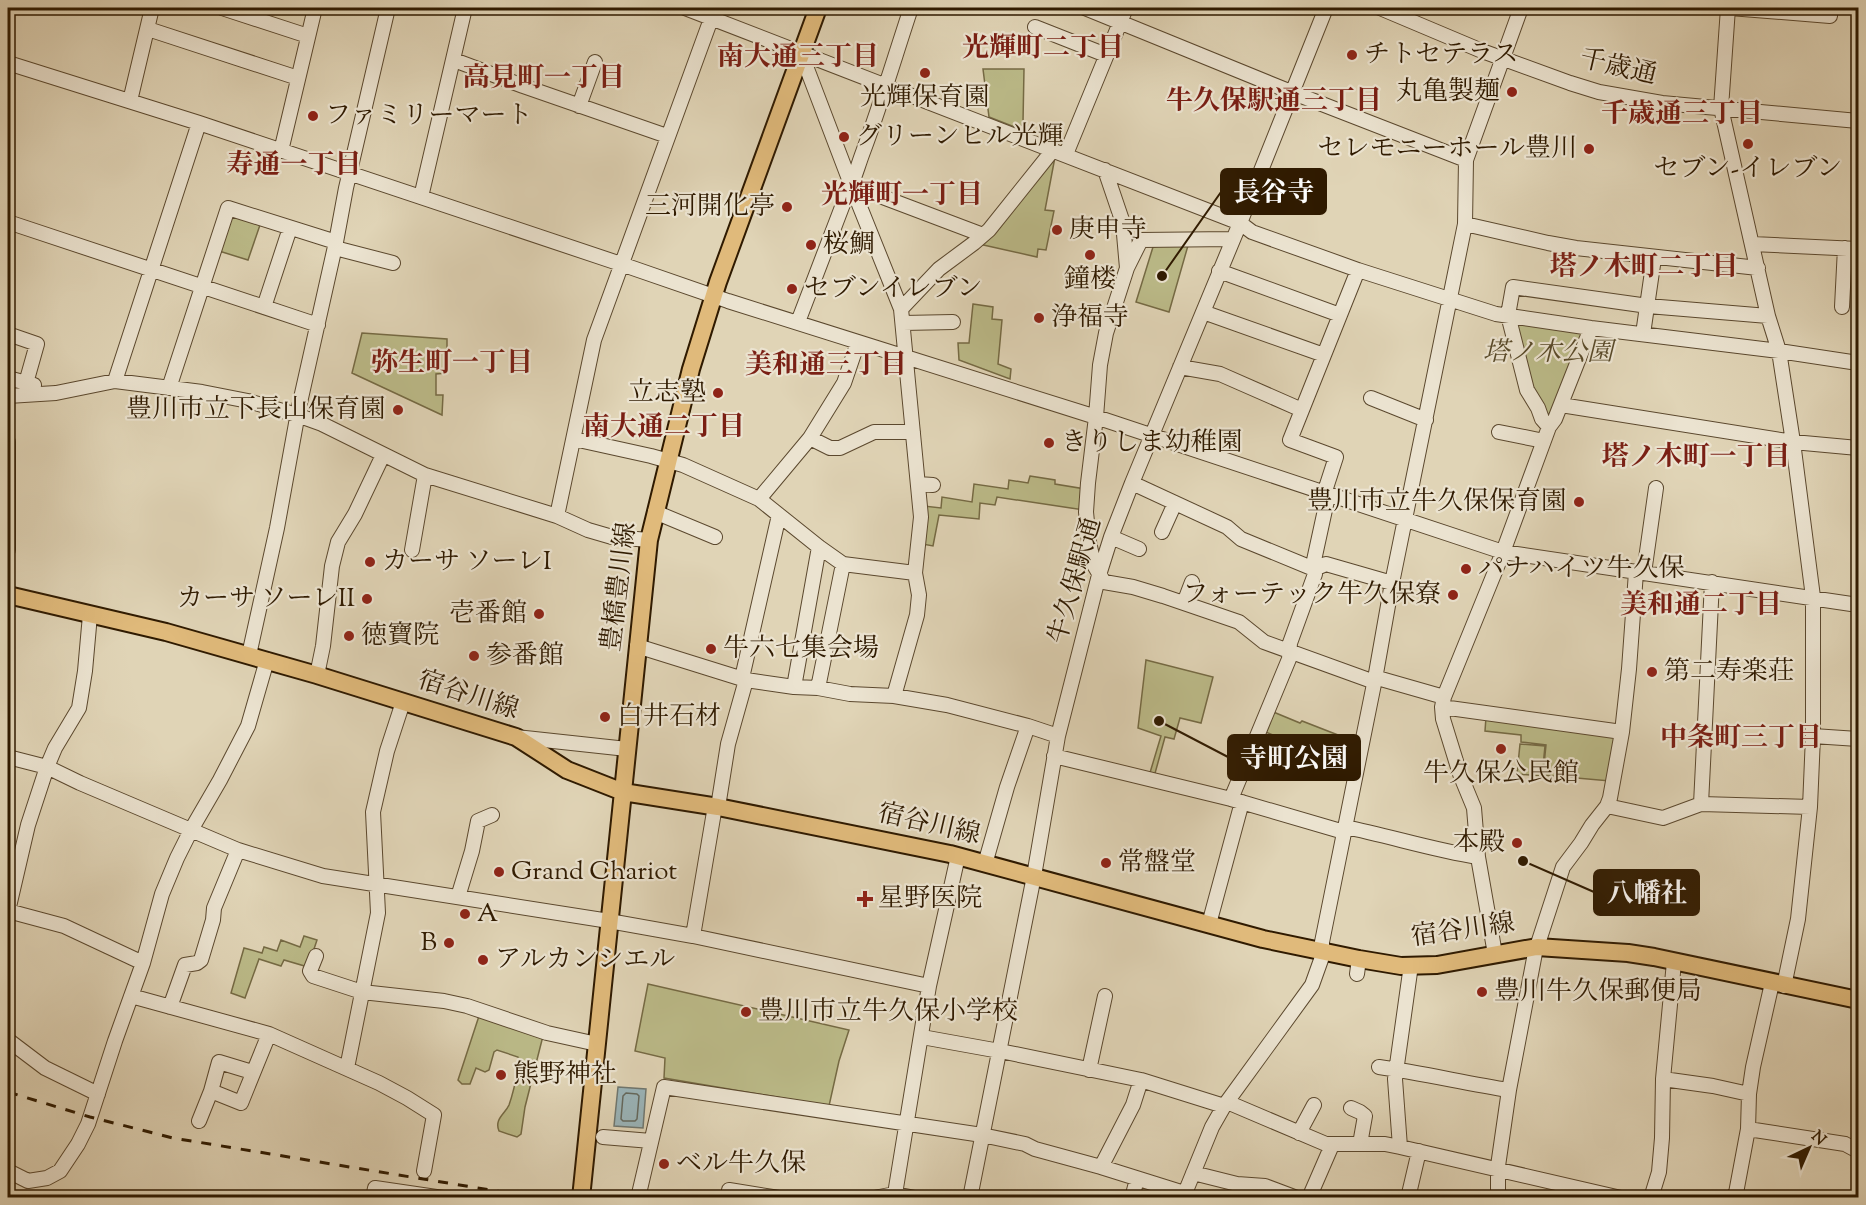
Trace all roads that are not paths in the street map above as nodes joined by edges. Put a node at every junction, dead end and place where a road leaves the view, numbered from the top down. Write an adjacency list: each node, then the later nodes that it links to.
1 (153, 8): 19 (street)
2 (222, 8): 20 (street)
3 (315, 8): 20 (street)
4 (388, 8): 40 (street)
5 (465, 8): 24 (street)
6 (685, 8): 15 (street)
7 (818, 8): 21 (main road, 豊橋豊川線)
8 (911, 8): 28 (street)
9 (1085, 8): 17 (street)
10 (1126, 8): 17 (street)
11 (1326, 8): 29 (street, 牛久保駅通)
12 (1380, 8): 23 (street, 千歳通)
13 (1521, 8): 23 (street)
14 (1729, 8): 16 (street); 32 (street)
15 (713, 13): 21 (street); 35 (street)
16 (1830, 16)
17 (1120, 22): 22 (street); 29 (street)
18 (1035, 27): 22 (street)
19 (148, 28): 27 (street); 30 (street)
20 (308, 36): 27 (street)
21 (801, 53): 28 (street); 41 (street); 62 (main road, 豊橋豊川線)
22 (1107, 56): 37 (street)
23 (1502, 58): 32 (street, 千歳通); 38 (street)
24 (454, 60): 31 (street); 42 (street)
25 (595, 62): 31 (street)
26 (8, 63): 30 (street)
27 (298, 78): 36 (street)
28 (885, 86): 37 (street); 41 (street)
29 (1292, 92): 38 (street); 44 (street, 牛久保駅通)
30 (130, 101): 34 (street)
31 (579, 106): 35 (street)
32 (1721, 108): 33 (street, 千歳通); 50 (street)
33 (1858, 121)
34 (198, 123): 36 (street); 58 (street)
35 (668, 136): 55 (street)
36 (281, 151): 40 (street)
37 (1059, 152): 39 (street); 47 (street)
38 (1466, 160): 45 (street)
39 (1105, 170): 44 (street); 56 (street)
40 (349, 175): 42 (street); 51 (street)
41 (852, 187): 47 (street); 70 (street); 72 (street)
42 (421, 197): 55 (street)
43 (10, 223): 48 (street); 58 (street)
44 (1240, 223): 49 (street, 牛久保駅通); 59 (street)
45 (1465, 224): 53 (street); 63 (street)
46 (290, 228): 51 (street); 61 (street); 65 (street)
47 (983, 235): 70 (street)
48 (8, 237)
49 (1232, 238): 56 (street); 60 (street, 牛久保駅通)
50 (1752, 244): 52 (street); 57 (street)
51 (335, 245): 54 (street); 74 (street)
52 (1852, 248): 66 (street)
53 (1654, 258): 57 (street); 64 (street)
54 (393, 263)
55 (621, 264): 62 (street); 101 (street)
56 (1127, 268): 94 (street)
57 (1758, 268): 71 (street)
58 (152, 270): 61 (street); 85 (street)
59 (1358, 270): 63 (street); 68 (street)
60 (1219, 271): 67 (street, 牛久保駅通); 68 (street)
61 (203, 287): 65 (street); 87 (street)
62 (713, 296): 72 (street); 107 (main road, 豊橋豊川線)
63 (1450, 299): 69 (street); 95 (street)
64 (1648, 306): 69 (street); 71 (street); 77 (street)
65 (264, 307): 74 (street)
66 (1842, 307)
67 (1203, 312): 80 (street); 83 (street, 牛久保駅通)
68 (1340, 315): 80 (street)
69 (1508, 315): 75 (street); 96 (street)
70 (902, 316): 73 (street); 81 (street)
71 (1768, 316): 79 (street)
72 (798, 322): 78 (street)
73 (952, 322)
74 (318, 325): 93 (street)
75 (1591, 328): 77 (street); 91 (street)
76 (8, 333): 86 (street)
77 (1643, 334): 79 (street)
78 (858, 342): 81 (street); 100 (street)
79 (1779, 351): 82 (street); 104 (street)
80 (1324, 355): 92 (street)
81 (907, 357): 94 (street); 97 (street)
82 (1858, 363)
83 (1180, 367): 92 (street); 99 (street, 牛久保駅通)
84 (8, 378): 86 (street)
85 (115, 381): 87 (street); 88 (street)
86 (26, 382): 88 (street)
87 (169, 388): 93 (street)
88 (56, 393): 89 (street)
89 (8, 396)
90 (1371, 398): 95 (street)
91 (1560, 405): 96 (street); 104 (street)
92 (1302, 410): 113 (street)
93 (297, 415): 106 (street); 144 (street)
94 (1096, 417): 99 (street); 133 (street)
95 (1425, 420): 119 (street)
96 (1549, 427): 102 (street)
97 (913, 432): 100 (street); 110 (street)
98 (1499, 432): 102 (street)
99 (1152, 436): 109 (street, 牛久保駅通); 113 (street)
100 (810, 438): 114 (street)
101 (574, 439): 107 (street); 118 (street)
102 (1544, 441): 128 (street)
103 (8, 442): 126 (street)
104 (1793, 442): 105 (street); 138 (street)
105 (1858, 448)
106 (384, 455): 108 (street); 146 (street)
107 (667, 460): 114 (street); 116 (main road, 豊橋豊川線)
108 (425, 475): 118 (street); 127 (street)
109 (1132, 483): 115 (street); 122 (street, 牛久保駅通)
110 (918, 484): 111 (street); 131 (street)
111 (933, 485)
112 (1656, 488): 132 (street)
113 (1326, 495): 119 (street); 130 (street)
114 (759, 499): 117 (street)
115 (1175, 503): 120 (street); 130 (street)
116 (655, 512): 121 (street); 123 (main road, 豊橋豊川線)
117 (778, 515): 124 (street); 147 (street)
118 (557, 516): 123 (street)
119 (1405, 519): 128 (street); 136 (street)
120 (1162, 532)
121 (715, 537)
122 (1111, 537): 125 (street); 133 (street, 牛久保駅通)
123 (649, 540): 142 (main road, 豊橋豊川線)
124 (819, 547): 129 (street); 149 (street)
125 (1139, 549)
126 (8, 550)
127 (412, 550)
128 (1503, 552): 132 (street); 153 (street)
129 (843, 564): 131 (street); 150 (street)
130 (1314, 569): 136 (street); 143 (street)
131 (915, 573): 151 (street)
132 (1640, 573): 135 (street); 155 (street)
133 (1099, 575): 139 (street); 156 (street, 牛久保駅通)
134 (1192, 582): 139 (street)
135 (1712, 582): 138 (street); 166 (street)
136 (1392, 583): 148 (street)
137 (8, 595): 141 (main road, 宿谷川線)
138 (1813, 597): 140 (street); 157 (street)
139 (1184, 603): 143 (street)
140 (1858, 605)
141 (90, 615): 144 (main road, 宿谷川線); 163 (street)
142 (638, 646): 147 (street); 160 (main road, 豊橋豊川線)
143 (1289, 651): 148 (street); 165 (street)
144 (249, 655): 145 (main road, 宿谷川線)
145 (267, 660): 146 (main road, 宿谷川線); 172 (street)
146 (317, 675): 152 (main road, 宿谷川線)
147 (744, 679): 149 (street); 167 (street)
148 (1375, 680): 153 (street); 171 (street)
149 (794, 687): 150 (street)
150 (818, 688): 151 (street)
151 (894, 696): 154 (street)
152 (403, 702): 158 (main road, 宿谷川線); 178 (street)
153 (1443, 702): 155 (street); 175 (street)
154 (1028, 726): 156 (street); 176 (street)
155 (1622, 732): 168 (street)
156 (1058, 736): 161 (street, 牛久保駅通)
157 (1813, 736): 159 (street); 169 (street)
158 (516, 737): 160 (street); 164 (main road, 宿谷川線)
159 (1858, 740)
160 (627, 749): 164 (main road, 豊橋豊川線)
161 (1054, 756): 165 (street); 177 (street, 牛久保駅通)
162 (8, 757): 163 (street)
163 (47, 767): 172 (street); 180 (street)
164 (623, 792): 167 (main road, 宿谷川線); 181 (main road, 豊橋豊川線)
165 (1237, 800): 171 (street); 182 (street)
166 (1701, 804): 168 (street); 169 (street)
167 (717, 806): 174 (main road, 宿谷川線); 183 (street)
168 (1607, 806): 184 (street)
169 (1810, 807): 191 (street)
170 (492, 815): 179 (street)
171 (1345, 829): 175 (street); 185 (street)
172 (190, 830): 173 (street); 189 (street)
173 (238, 850): 178 (street); 197 (street)
174 (958, 856): 176 (main road, 宿谷川線); 192 (street)
175 (1478, 857): 186 (street)
176 (985, 864): 177 (main road, 宿谷川線)
177 (1034, 876): 182 (main road, 宿谷川線); 202 (street, 牛久保駅通)
178 (375, 884): 179 (street); 193 (street)
179 (458, 897): 181 (street)
180 (8, 911): 189 (street)
181 (609, 921): 183 (street); 201 (main road, 豊橋豊川線)
182 (1209, 924): 185 (main road, 宿谷川線)
183 (693, 936): 192 (street)
184 (1537, 947): 186 (main road, 宿谷川線); 188 (main road, 宿谷川線); 210 (street)
185 (1323, 951): 190 (main road, 宿谷川線); 214 (street)
186 (1495, 954): 190 (main road, 宿谷川線)
187 (316, 956): 193 (street)
188 (1674, 962): 191 (main road, 宿谷川線); 208 (street)
189 (143, 963): 194 (street)
190 (1411, 965): 206 (street)
191 (1778, 984): 196 (main road, 宿谷川線); 213 (street)
192 (929, 986): 199 (street)
193 (362, 992): 201 (street); 204 (street)
194 (131, 996): 197 (street); 212 (street)
195 (1105, 996): 205 (street)
196 (1858, 1000)
197 (170, 1006): 198 (street)
198 (269, 1034): 204 (street); 207 (street)
199 (922, 1037): 202 (street); 218 (street)
200 (8, 1040): 212 (street)
201 (597, 1044): 241 (main road, 豊橋豊川線)
202 (999, 1051): 205 (street); 221 (street, 牛久保駅通)
203 (1379, 1067): 206 (street)
204 (347, 1068): 232 (street)
205 (1089, 1070): 209 (street)
206 (1397, 1070): 210 (street); 226 (street)
207 (252, 1072): 211 (street); 211 (street)
208 (1662, 1079): 213 (street); 253 (street)
209 (1141, 1080): 214 (street); 229 (street)
210 (1509, 1090): 230 (street)
211 (211, 1091): 217 (street)
212 (98, 1094): 231 (street)
213 (1749, 1094): 219 (street)
214 (1226, 1104): 220 (street); 233 (street)
215 (1314, 1105): 220 (street)
216 (1351, 1108): 224 (street)
217 (199, 1121)
218 (906, 1123): 221 (street); 223 (street); 236 (street)
219 (1748, 1129): 228 (street); 238 (street)
220 (1299, 1133): 225 (street)
221 (982, 1135): 229 (street); 246 (street, 牛久保駅通)
222 (603, 1137): 223 (street)
223 (651, 1142): 242 (street)
224 (1360, 1144): 225 (street); 226 (street)
225 (1332, 1145): 249 (street)
226 (1400, 1147): 227 (street)
227 (1419, 1151): 230 (street); 250 (street)
228 (1858, 1151)
229 (1101, 1167): 234 (street)
230 (1498, 1169): 251 (street); 252 (street)
231 (8, 1171)
232 (424, 1172)
233 (1193, 1173): 237 (street); 248 (street)
234 (1137, 1179): 237 (street); 247 (street)
235 (729, 1190): 243 (street)
236 (895, 1194): 244 (street); 245 (street)
237 (1184, 1195)
238 (1738, 1196)
239 (373, 1197): 240 (street)
240 (443, 1197)
241 (581, 1197)
242 (638, 1197)
243 (779, 1197)
244 (874, 1197)
245 (915, 1197)
246 (970, 1197)
247 (1132, 1197)
248 (1296, 1197)
249 (1309, 1197)
250 (1408, 1197)
251 (1498, 1197)
252 (1621, 1197)
253 (1651, 1197)

